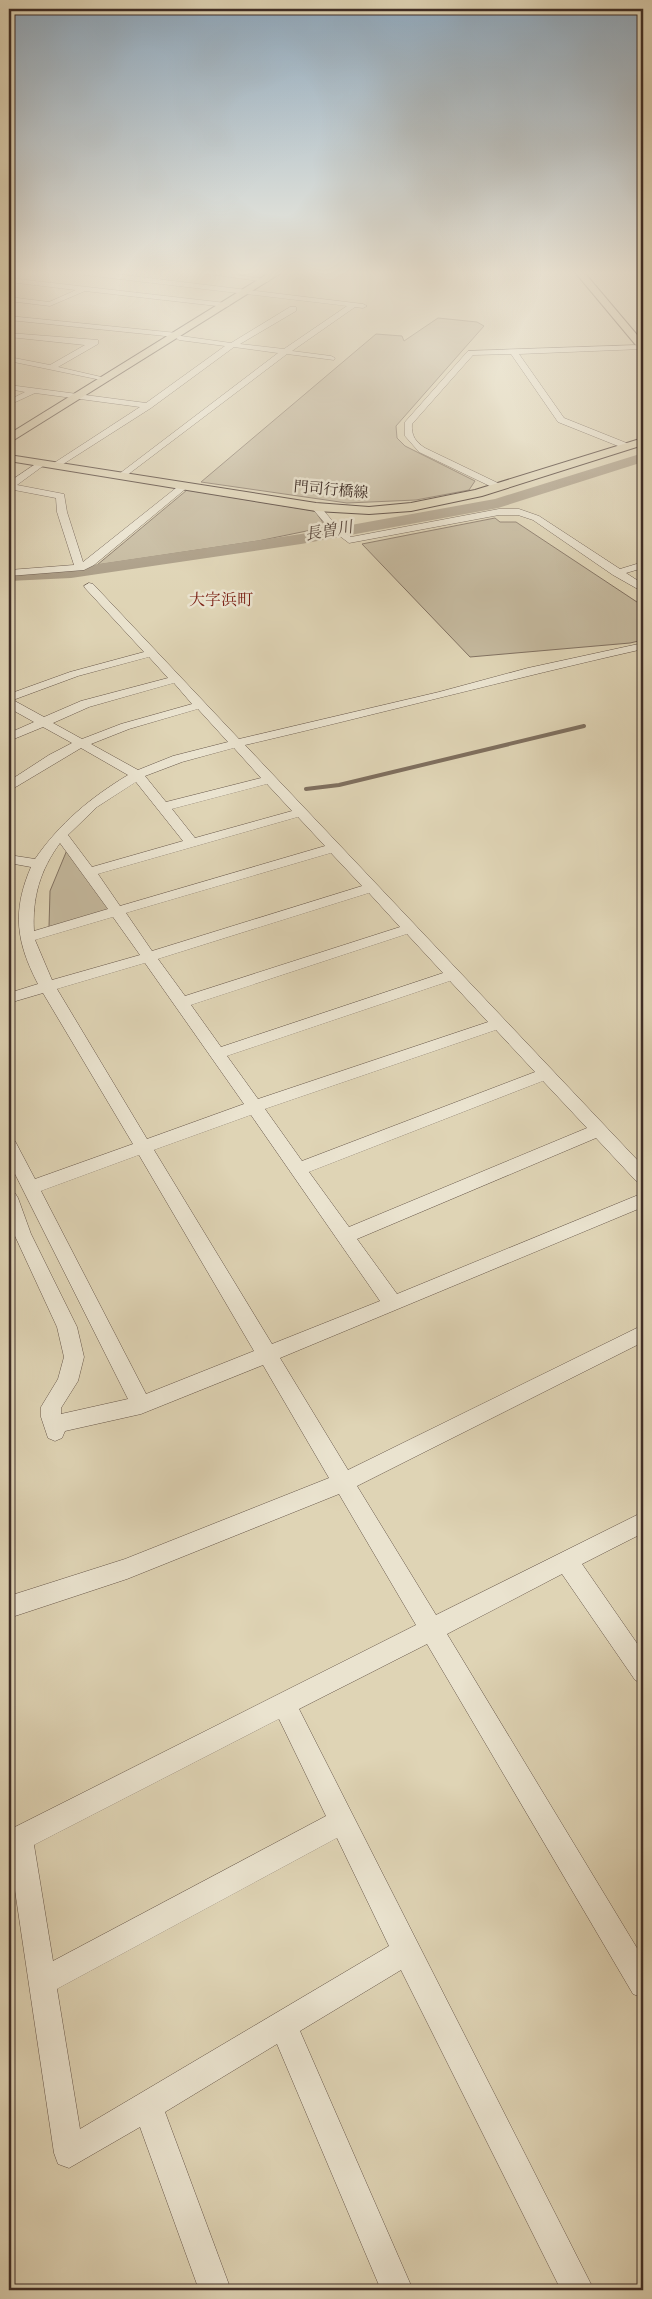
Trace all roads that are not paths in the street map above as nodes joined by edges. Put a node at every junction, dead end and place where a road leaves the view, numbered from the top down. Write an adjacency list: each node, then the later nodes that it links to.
1 (103, 378): 8 (highway)
2 (186, 378): 10 (street)
3 (250, 378): 18 (street)
4 (448, 378): 21 (street)
5 (532, 378): 14 (street)
6 (9, 387): 7 (street)
7 (35, 390): 8 (street); 9 (street)
8 (76, 395): 10 (street); 11 (highway); 12 (highway)
9 (9, 403)
10 (148, 406): 17 (street)
11 (9, 432)
12 (9, 439)
13 (643, 441): 14 (main road, 門司行橋線)
14 (626, 446): 21 (main road, 門司行橋線)
15 (9, 458): 16 (main road, 門司行橋線)
16 (44, 463): 17 (main road, 門司行橋線); 19 (street)
17 (57, 465): 18 (main road, 門司行橋線)
18 (122, 476): 20 (main road, 門司行橋線)
19 (9, 486): 24 (street)
20 (184, 486): 22 (main road, 門司行橋線); 24 (street)
21 (499, 487): 22 (main road, 門司行橋線)
22 (316, 507): 26 (street)
23 (643, 565): 26 (street)
24 (80, 568): 25 (street)
25 (9, 573)
26 (617, 573): 28 (street)
27 (89, 586): 30 (street)
28 (643, 590)
29 (643, 646): 38 (street)
30 (152, 653): 31 (street); 32 (street)
31 (177, 679): 34 (street); 35 (street)
32 (9, 698)
33 (9, 703): 35 (street)
34 (202, 705): 37 (street); 38 (street)
35 (42, 721): 36 (street); 37 (street)
36 (9, 737)
37 (80, 742): 39 (street); 41 (street)
38 (237, 742): 39 (street); 40 (street)
39 (137, 775): 42 (street); 44 (street)
40 (271, 779): 42 (street); 43 (street)
41 (9, 787)
42 (164, 807): 45 (street)
43 (302, 812): 45 (street); 46 (street)
44 (60, 834): 48 (street); 49 (street)
45 (192, 843): 49 (street)
46 (336, 848): 50 (street); 51 (street)
47 (9, 859): 48 (street)
48 (38, 864): 53 (street)
49 (89, 872): 51 (street)
50 (373, 887): 52 (street); 54 (street)
51 (118, 913): 53 (street); 54 (street)
52 (411, 928): 55 (street); 58 (street)
53 (27, 938): 56 (street)
54 (149, 957): 56 (street); 58 (street)
55 (454, 974): 59 (street); 60 (street)
56 (47, 986): 57 (street); 65 (street)
57 (9, 998)
58 (181, 1003): 60 (street)
59 (500, 1023): 61 (street); 62 (street)
60 (217, 1054): 62 (street)
61 (547, 1073): 63 (street); 66 (street)
62 (254, 1107): 65 (street); 66 (street)
63 (600, 1130): 67 (street); 71 (street)
64 (9, 1145): 68 (street)
65 (143, 1147): 68 (street); 74 (street)
66 (298, 1169): 71 (street)
67 (643, 1177)
68 (30, 1188): 75 (street)
69 (9, 1198): 75 (street)
70 (643, 1200): 72 (street)
71 (345, 1236): 72 (street)
72 (393, 1304): 74 (street)
73 (643, 1333): 76 (street)
74 (268, 1355): 75 (street); 76 (street)
75 (141, 1405)
76 (342, 1483): 79 (street); 80 (street)
77 (643, 1522): 78 (street)
78 (566, 1560): 80 (street); 81 (street)
79 (9, 1607)
80 (430, 1628): 82 (street); 86 (street)
81 (643, 1672)
82 (284, 1704): 83 (street); 85 (street)
83 (341, 1822): 84 (street); 85 (street)
84 (406, 1951): 87 (street); 91 (street)
85 (42, 1982): 88 (street)
86 (643, 1984)
87 (283, 2025): 88 (street); 90 (street)
88 (148, 2107): 89 (street)
89 (215, 2290)
90 (397, 2290)
91 (578, 2290)

